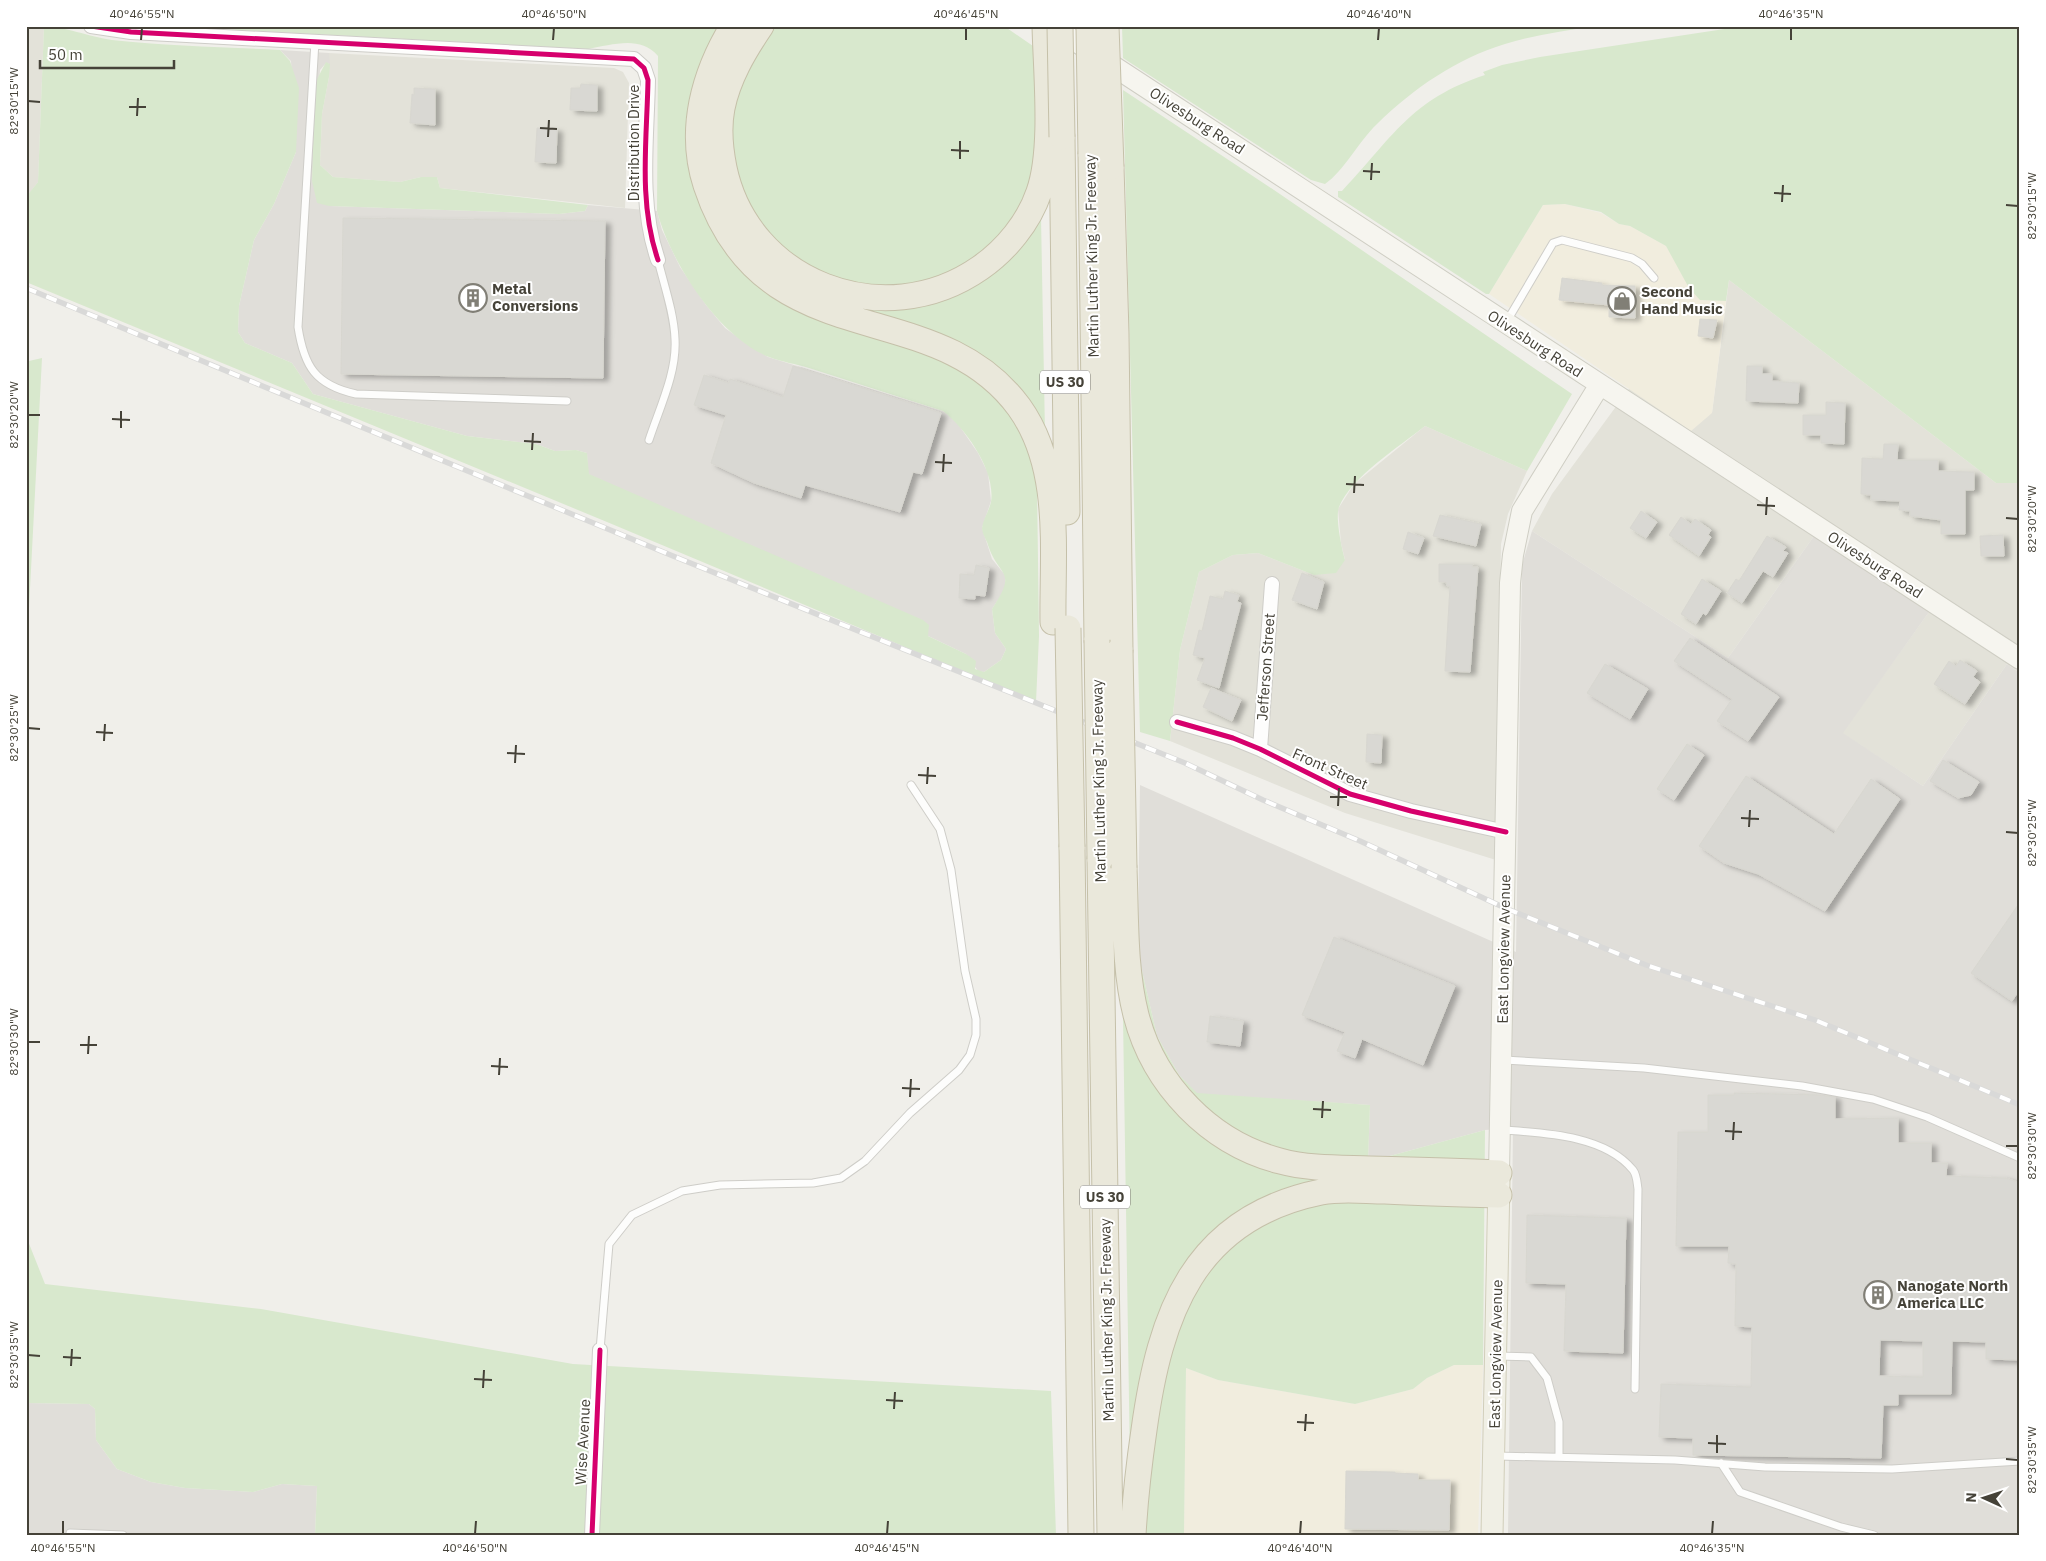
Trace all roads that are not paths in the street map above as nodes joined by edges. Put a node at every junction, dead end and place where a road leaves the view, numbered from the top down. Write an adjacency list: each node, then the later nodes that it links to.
1 (91, 26): 9 (street)
2 (733, 26): 19 (highway)
3 (760, 26): 10 (highway)
4 (1046, 26): 10 (highway)
5 (1052, 26): 14 (main road, Olivesburg Road)
6 (1060, 26): 10 (highway, Martin Luther King Jr. Freeway / US 30, bridge)
7 (1089, 26): 11 (highway, Martin Luther King Jr. Freeway / US 30, bridge)
8 (1106, 26): 11 (highway, bridge)
9 (315, 41): 12 (street, Distribution Drive); 16 (lane)
10 (1055, 131): 19 (highway, Martin Luther King Jr. Freeway / US 30)
11 (1101, 160): 29 (highway, bridge); 42 (highway, Martin Luther King Jr. Freeway / US 30, bridge)
12 (658, 260): 17 (lane)
13 (1654, 278): 14 (lane)
14 (1505, 324): 15 (main road, Olivesburg Road)
15 (1599, 386): 20 (main road, Olivesburg Road); 24 (main road, East Longview Avenue)
16 (567, 401)
17 (649, 440)
18 (1272, 584): 22 (street, Jefferson Street)
19 (1061, 625): 26 (highway, Martin Luther King Jr. Freeway / US 30, bridge)
20 (2020, 659)
21 (1177, 722): 22 (street, Front Street)
22 (1260, 749): 24 (street, Front Street)
23 (911, 785): 30 (lane)
24 (1506, 832): 25 (main road, East Longview Avenue)
25 (1501, 1060): 27 (main road, East Longview Avenue); 28 (lane)
26 (1075, 1102): 40 (highway); 41 (highway, Martin Luther King Jr. Freeway / US 30)
27 (1500, 1129): 29 (main road, East Longview Avenue); 32 (lane)
28 (2020, 1158)
29 (1499, 1184): 31 (main road, East Longview Avenue); 43 (highway)
30 (600, 1350): 39 (street, Wise Avenue)
31 (1496, 1356): 33 (main road, East Longview Avenue); 34 (lane)
32 (1635, 1389)
33 (1494, 1456): 34 (lane); 44 (main road, East Longview Avenue)
34 (1559, 1457): 36 (lane)
35 (2020, 1460): 36 (lane)
36 (1721, 1464): 45 (lane)
37 (70, 1533): 38 (lane)
38 (123, 1535)
39 (592, 1535)
40 (1064, 1535)
41 (1081, 1535)
42 (1110, 1535)
43 (1132, 1535)
44 (1492, 1535)
45 (1874, 1535)

